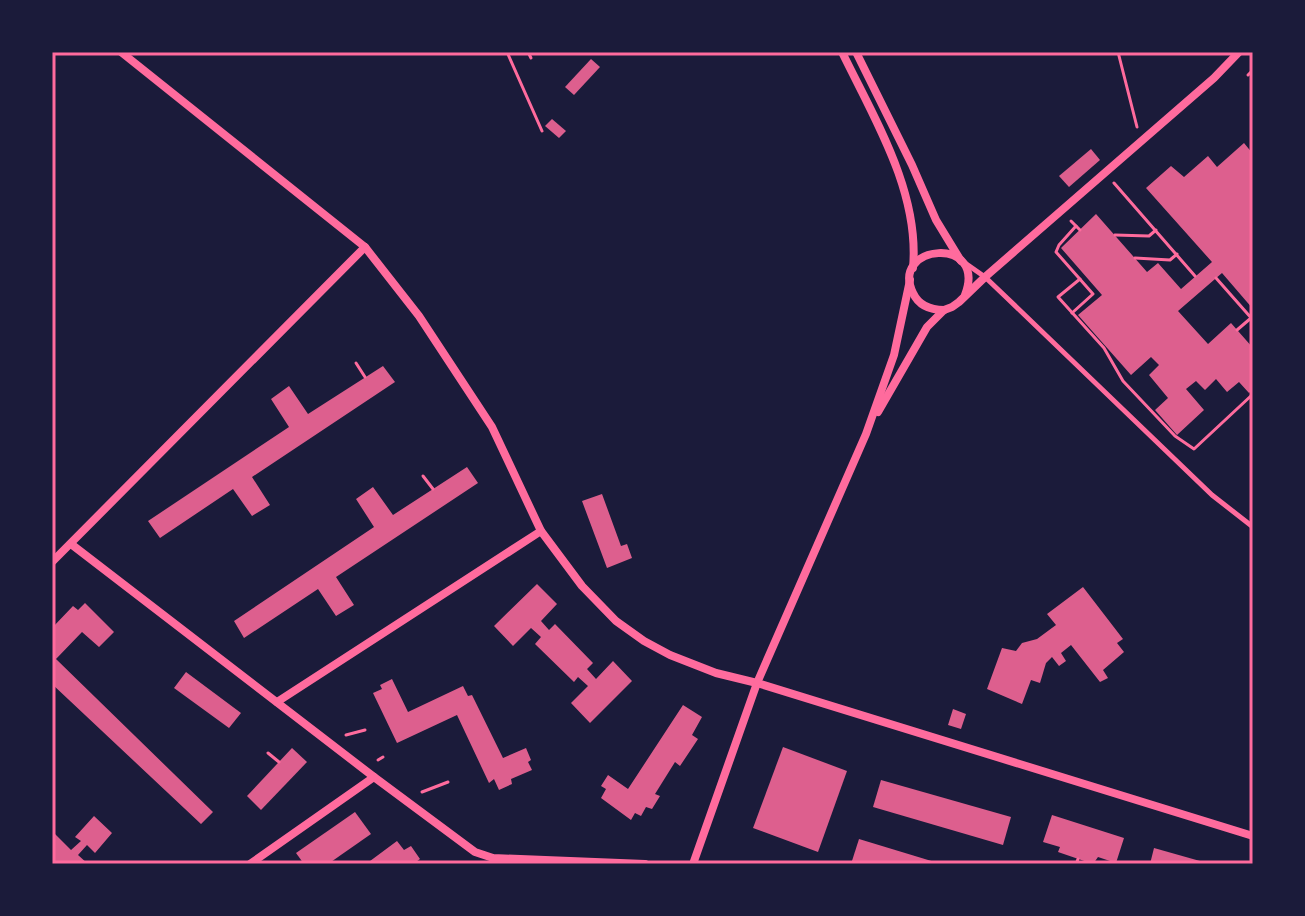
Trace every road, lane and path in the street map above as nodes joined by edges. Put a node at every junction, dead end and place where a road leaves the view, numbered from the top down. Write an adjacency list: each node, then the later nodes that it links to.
1 (121, 52): 17 (street)
2 (507, 52): 12 (path)
3 (528, 52): 8 (path)
4 (842, 52): 21 (street)
5 (856, 52): 20 (street)
6 (1118, 52): 11 (path)
7 (1239, 52): 23 (street)
8 (531, 58)
9 (1253, 70): 10 (path)
10 (1248, 75)
11 (1137, 127)
12 (542, 131)
13 (1114, 183): 15 (path)
14 (1071, 221): 25 (path)
15 (1156, 230): 16 (path); 18 (path)
16 (1115, 235)
17 (365, 247): 39 (street); 40 (street)
18 (1177, 254): 19 (path); 22 (path)
19 (1135, 258)
20 (961, 261): 21 (street); 23 (lane); 27 (street)
21 (913, 268): 26 (street)
22 (1195, 276)
23 (985, 277): 27 (street); 38 (lane)
24 (1216, 278): 30 (path)
25 (1080, 279): 29 (path); 29 (path)
26 (910, 280): 28 (street); 35 (street)
27 (964, 295): 28 (street)
28 (944, 310): 35 (street)
29 (1072, 313): 34 (path)
30 (1252, 319): 31 (path)
31 (1237, 330)
32 (356, 363): 33 (path)
33 (365, 377)
34 (1253, 394)
35 (866, 434): 42 (street)
36 (423, 476): 37 (path)
37 (433, 489)
38 (1253, 527)
39 (541, 531): 42 (street); 43 (street)
40 (71, 544): 41 (street); 43 (street)
41 (52, 562)
42 (757, 683): 51 (street); 55 (street)
43 (277, 702): 48 (street)
44 (365, 730): 45 (path)
45 (346, 735)
46 (268, 753): 47 (path)
47 (279, 762)
48 (374, 777): 52 (street); 53 (street)
49 (448, 782): 50 (path)
50 (422, 792)
51 (1253, 836)
52 (490, 861): 54 (street)
53 (250, 864)
54 (645, 864)
55 (693, 864)

